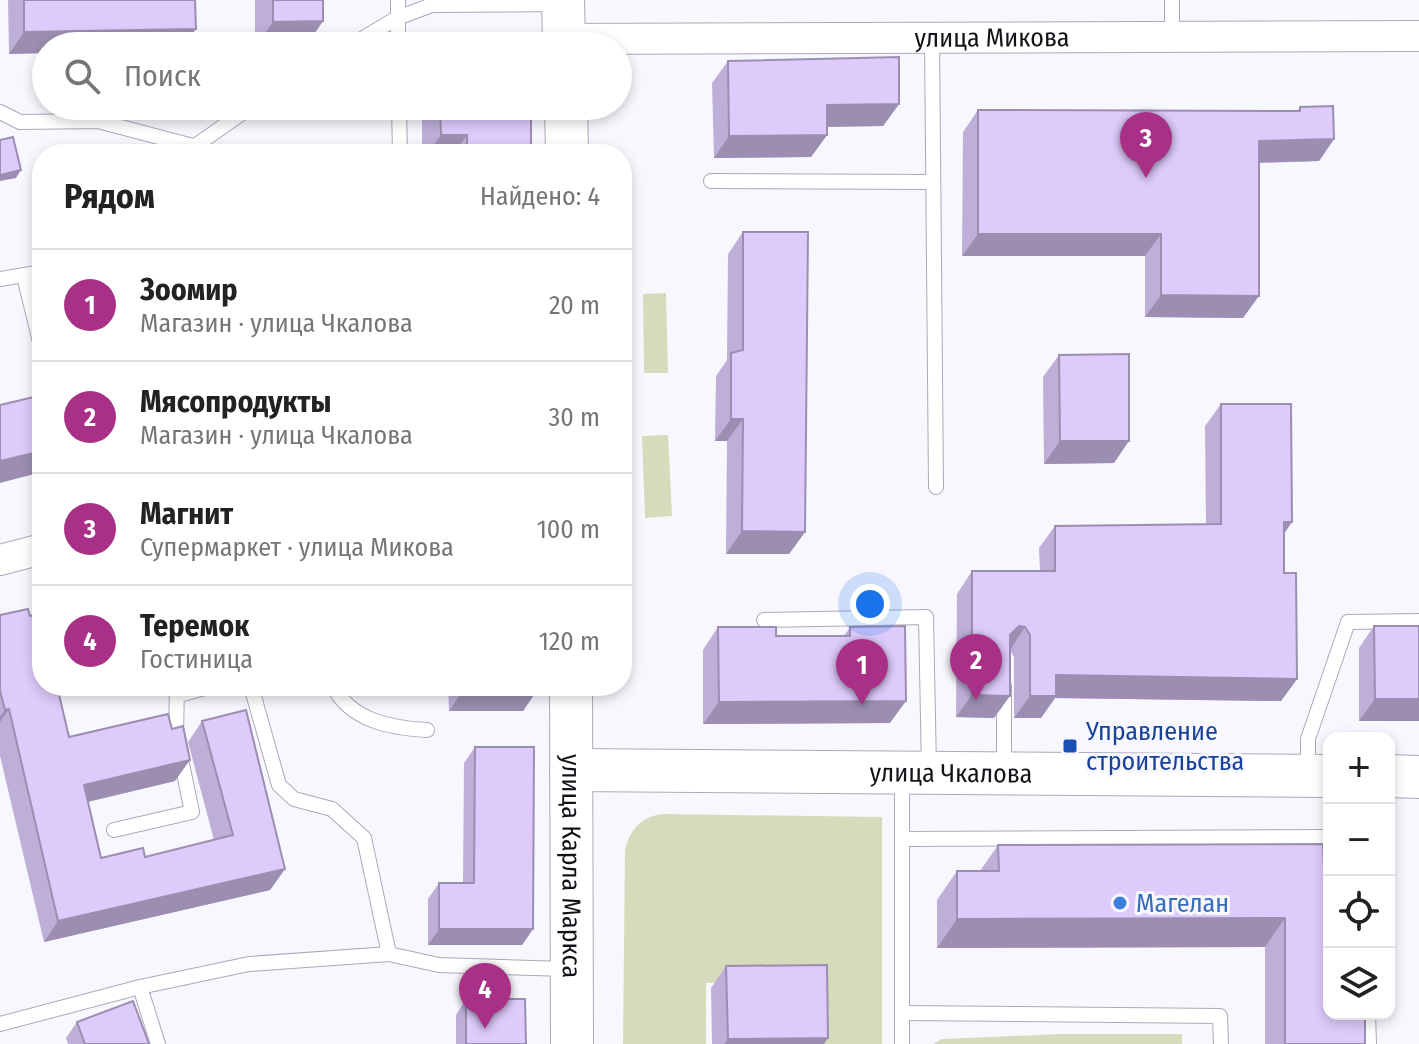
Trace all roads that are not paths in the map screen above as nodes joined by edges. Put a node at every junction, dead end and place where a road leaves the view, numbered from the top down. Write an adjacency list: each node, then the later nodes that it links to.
1 (398, 0): 3 (lane)
2 (1172, 0): 7 (lane)
3 (397, 18): 4 (lane); 5 (lane); 6 (lane)
4 (564, 22): 9 (street, улица Микова)
5 (374, 32)
6 (398, 32)
7 (1172, 36): 8 (street, улица Микова); 9 (street, улица Микова)
8 (1419, 36)
9 (932, 37): 19 (lane)
10 (0, 112): 14 (lane)
11 (233, 120): 15 (lane)
12 (399, 120): 16 (lane)
13 (566, 120): 17 (main road)
14 (170, 144)
15 (201, 144)
16 (400, 144)
17 (567, 144)
18 (711, 181): 19 (lane)
19 (932, 182): 24 (lane)
20 (32, 274): 21 (lane)
21 (24, 276): 22 (lane); 23 (lane)
22 (0, 279)
23 (32, 309)
24 (936, 487)
25 (32, 552): 26 (street)
26 (0, 560)
27 (764, 620): 36 (lane)
28 (1419, 621): 38 (lane)
29 (1004, 673): 37 (lane)
30 (178, 696): 41 (lane)
31 (254, 696): 44 (lane)
32 (338, 696): 34 (lane)
33 (571, 696): 35 (main road, улица Карла Маркса)
34 (427, 730)
35 (571, 770): 36 (main road, улица Чкалова); 45 (main road, улица Карла Маркса)
36 (916, 773): 37 (main road, улица Чкалова); 43 (lane)
37 (1004, 774): 38 (main road, улица Чкалова)
38 (1319, 776)
39 (1395, 776): 40 (main road)
40 (1419, 777)
41 (114, 830)
42 (1323, 837): 43 (lane)
43 (902, 839): 47 (lane)
44 (389, 954): 45 (lane); 46 (lane)
45 (572, 969): 51 (main road, улица Карла Маркса)
46 (140, 987): 49 (lane); 50 (lane)
47 (902, 1013): 52 (lane); 53 (lane)
48 (1368, 1020): 54 (lane)
49 (0, 1024)
50 (158, 1044)
51 (572, 1044)
52 (902, 1044)
53 (1221, 1044)
54 (1369, 1044)

